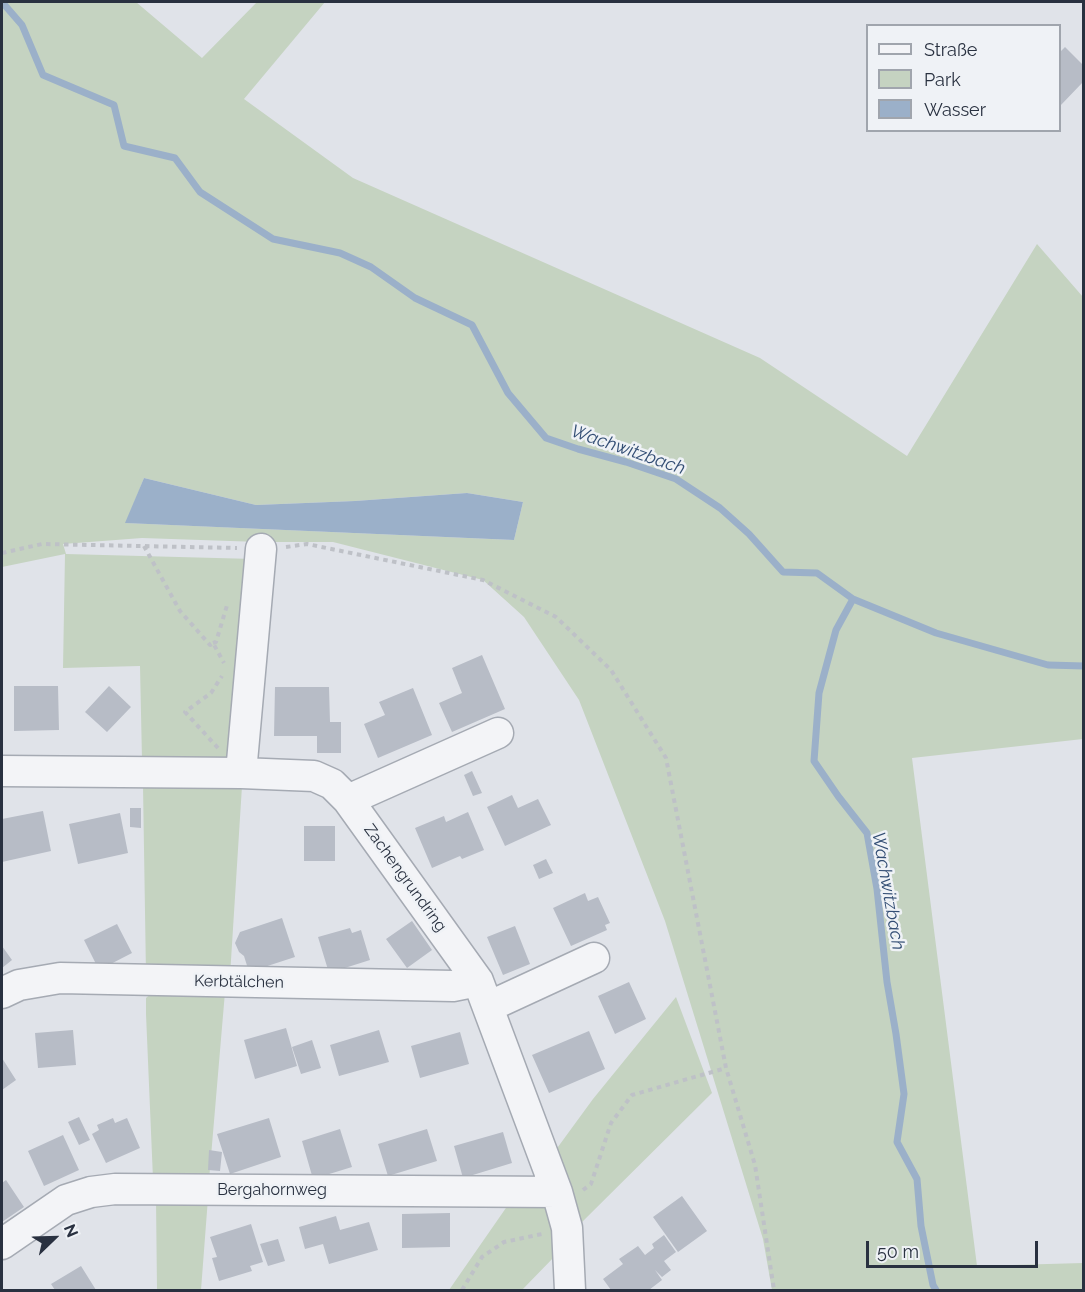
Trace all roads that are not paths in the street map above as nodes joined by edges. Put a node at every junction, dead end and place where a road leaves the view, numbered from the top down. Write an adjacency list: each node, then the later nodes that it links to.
1 (261, 549): 4 (street)
2 (498, 733): 5 (street)
3 (2, 771): 4 (street, Zachengrundring)
4 (241, 772): 5 (street, Zachengrundring)
5 (348, 800): 8 (street, Zachengrundring)
6 (594, 958): 8 (street, Kerbtälchen)
7 (2, 993): 8 (street, Kerbtälchen)
8 (483, 994): 9 (street, Zachengrundring)
9 (562, 1209): 10 (street, Bergahornweg); 11 (street, Zachengrundring)
10 (2, 1244)
11 (570, 1290)

